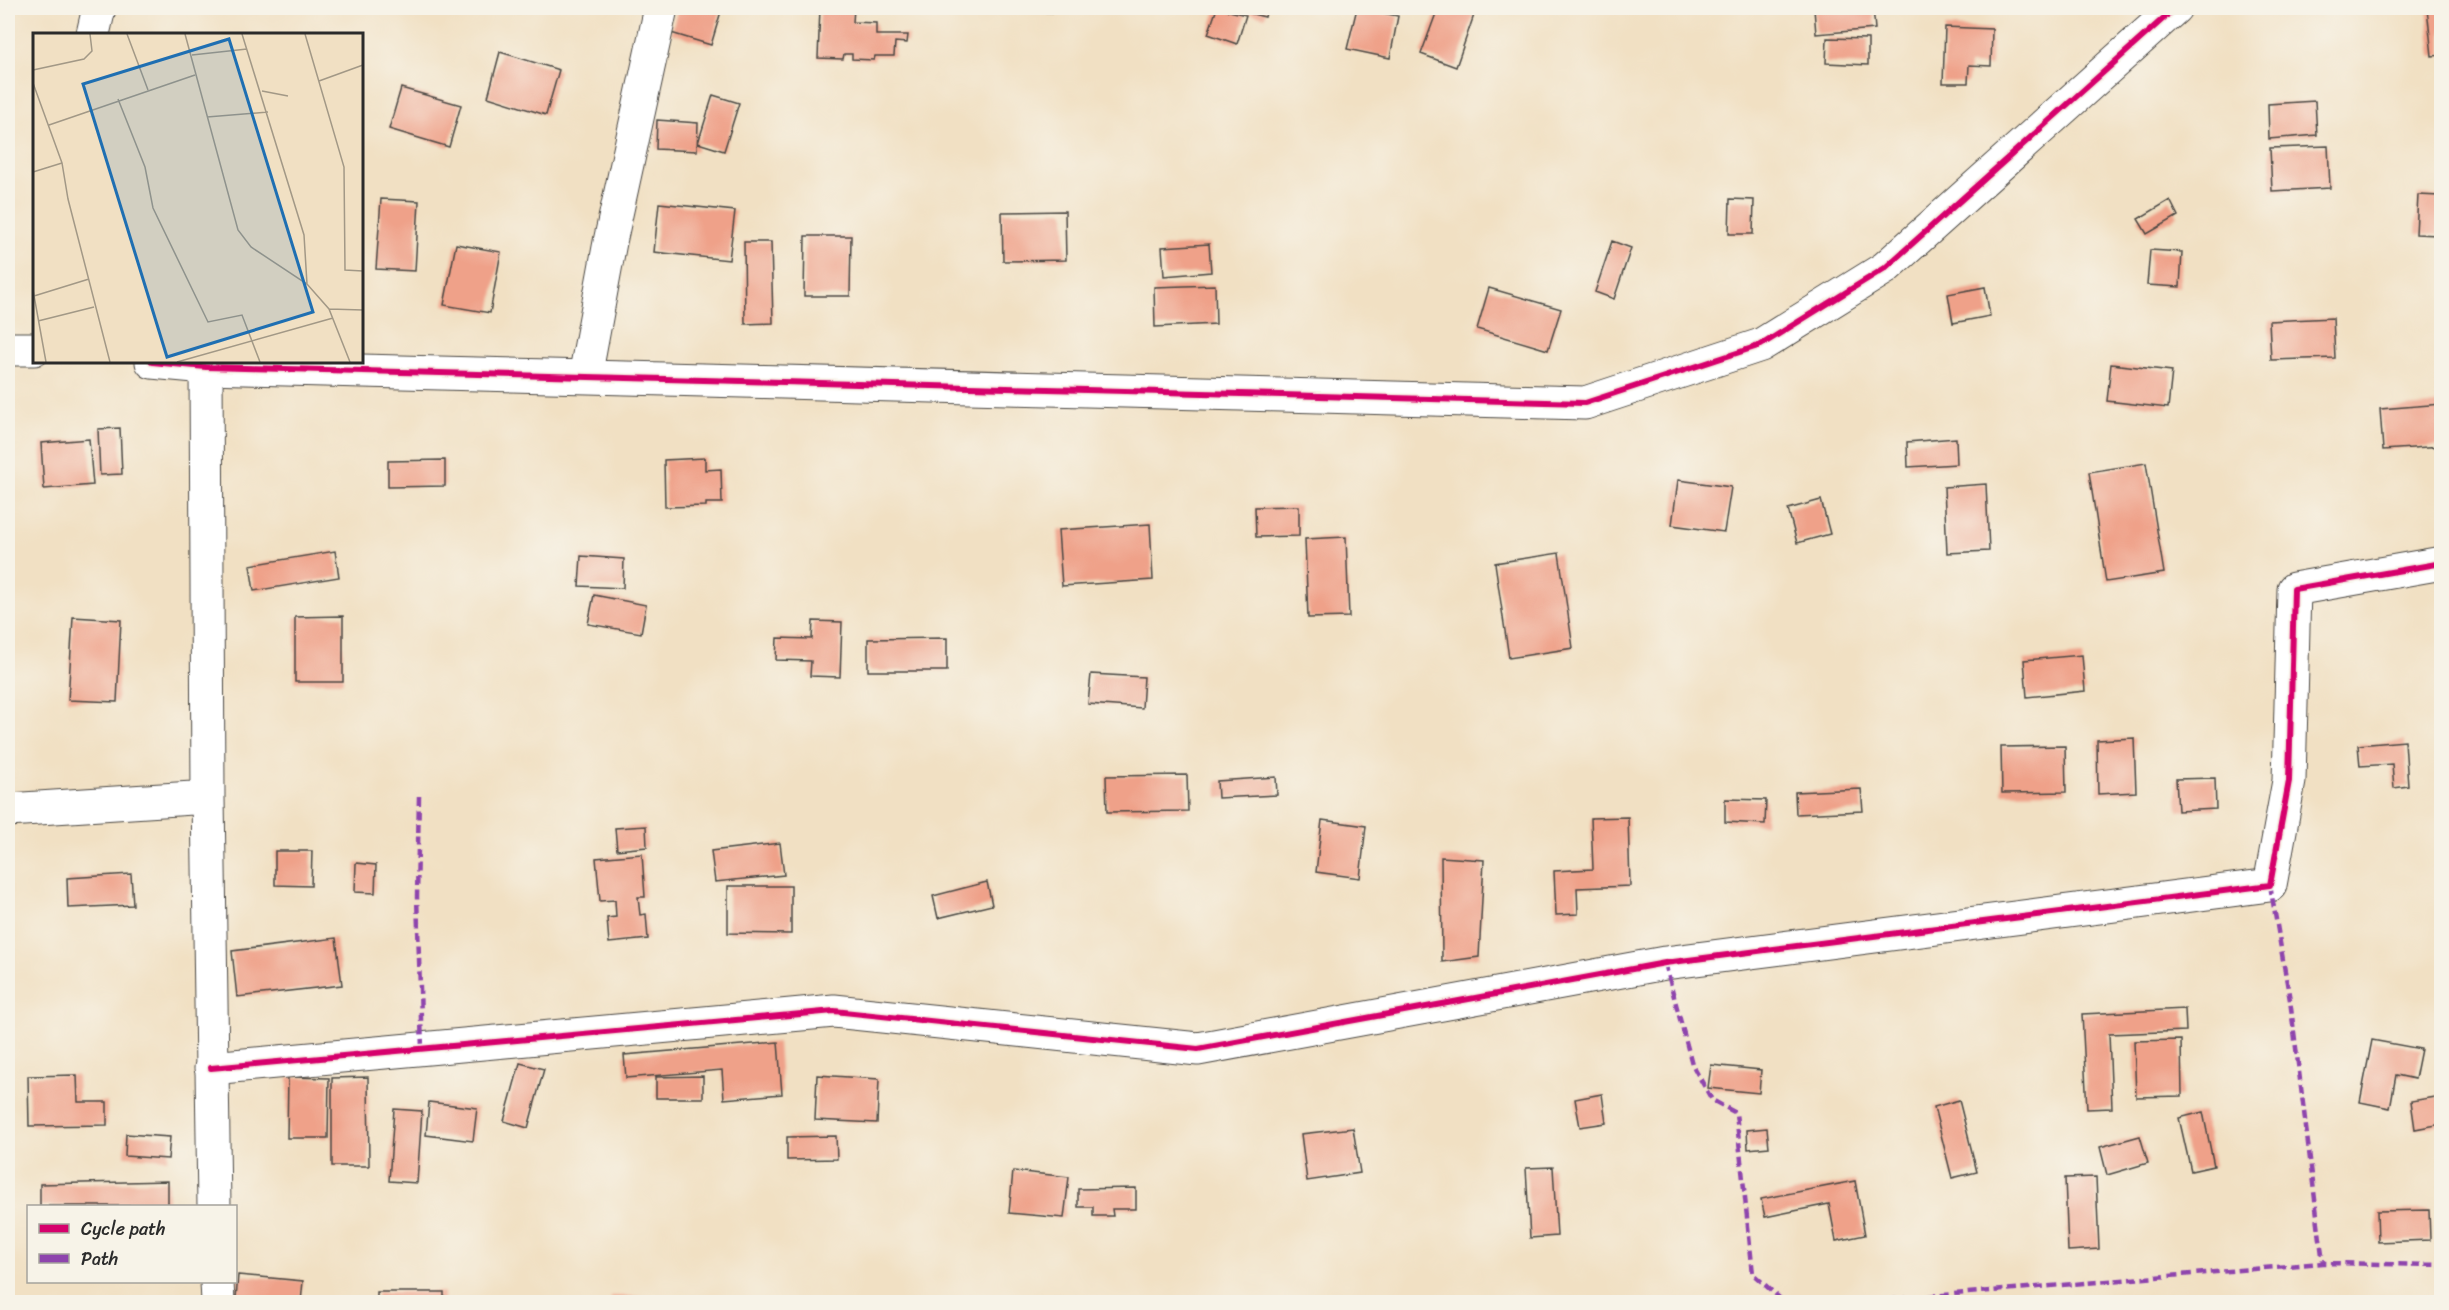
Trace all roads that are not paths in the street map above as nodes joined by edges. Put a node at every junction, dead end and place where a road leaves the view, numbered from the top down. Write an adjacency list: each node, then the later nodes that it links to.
1 (99, 8): 4 (street)
2 (661, 8): 9 (street)
3 (2175, 8): 9 (street)
4 (93, 33)
5 (8, 349): 6 (street)
6 (33, 349)
7 (163, 363): 8 (street)
8 (206, 367): 9 (street); 11 (street)
9 (585, 377)
10 (2442, 563): 13 (street)
11 (208, 797): 12 (street); 13 (street)
12 (8, 810)
13 (211, 1068): 14 (street)
14 (214, 1205)
15 (217, 1283): 16 (street)
16 (218, 1302)

